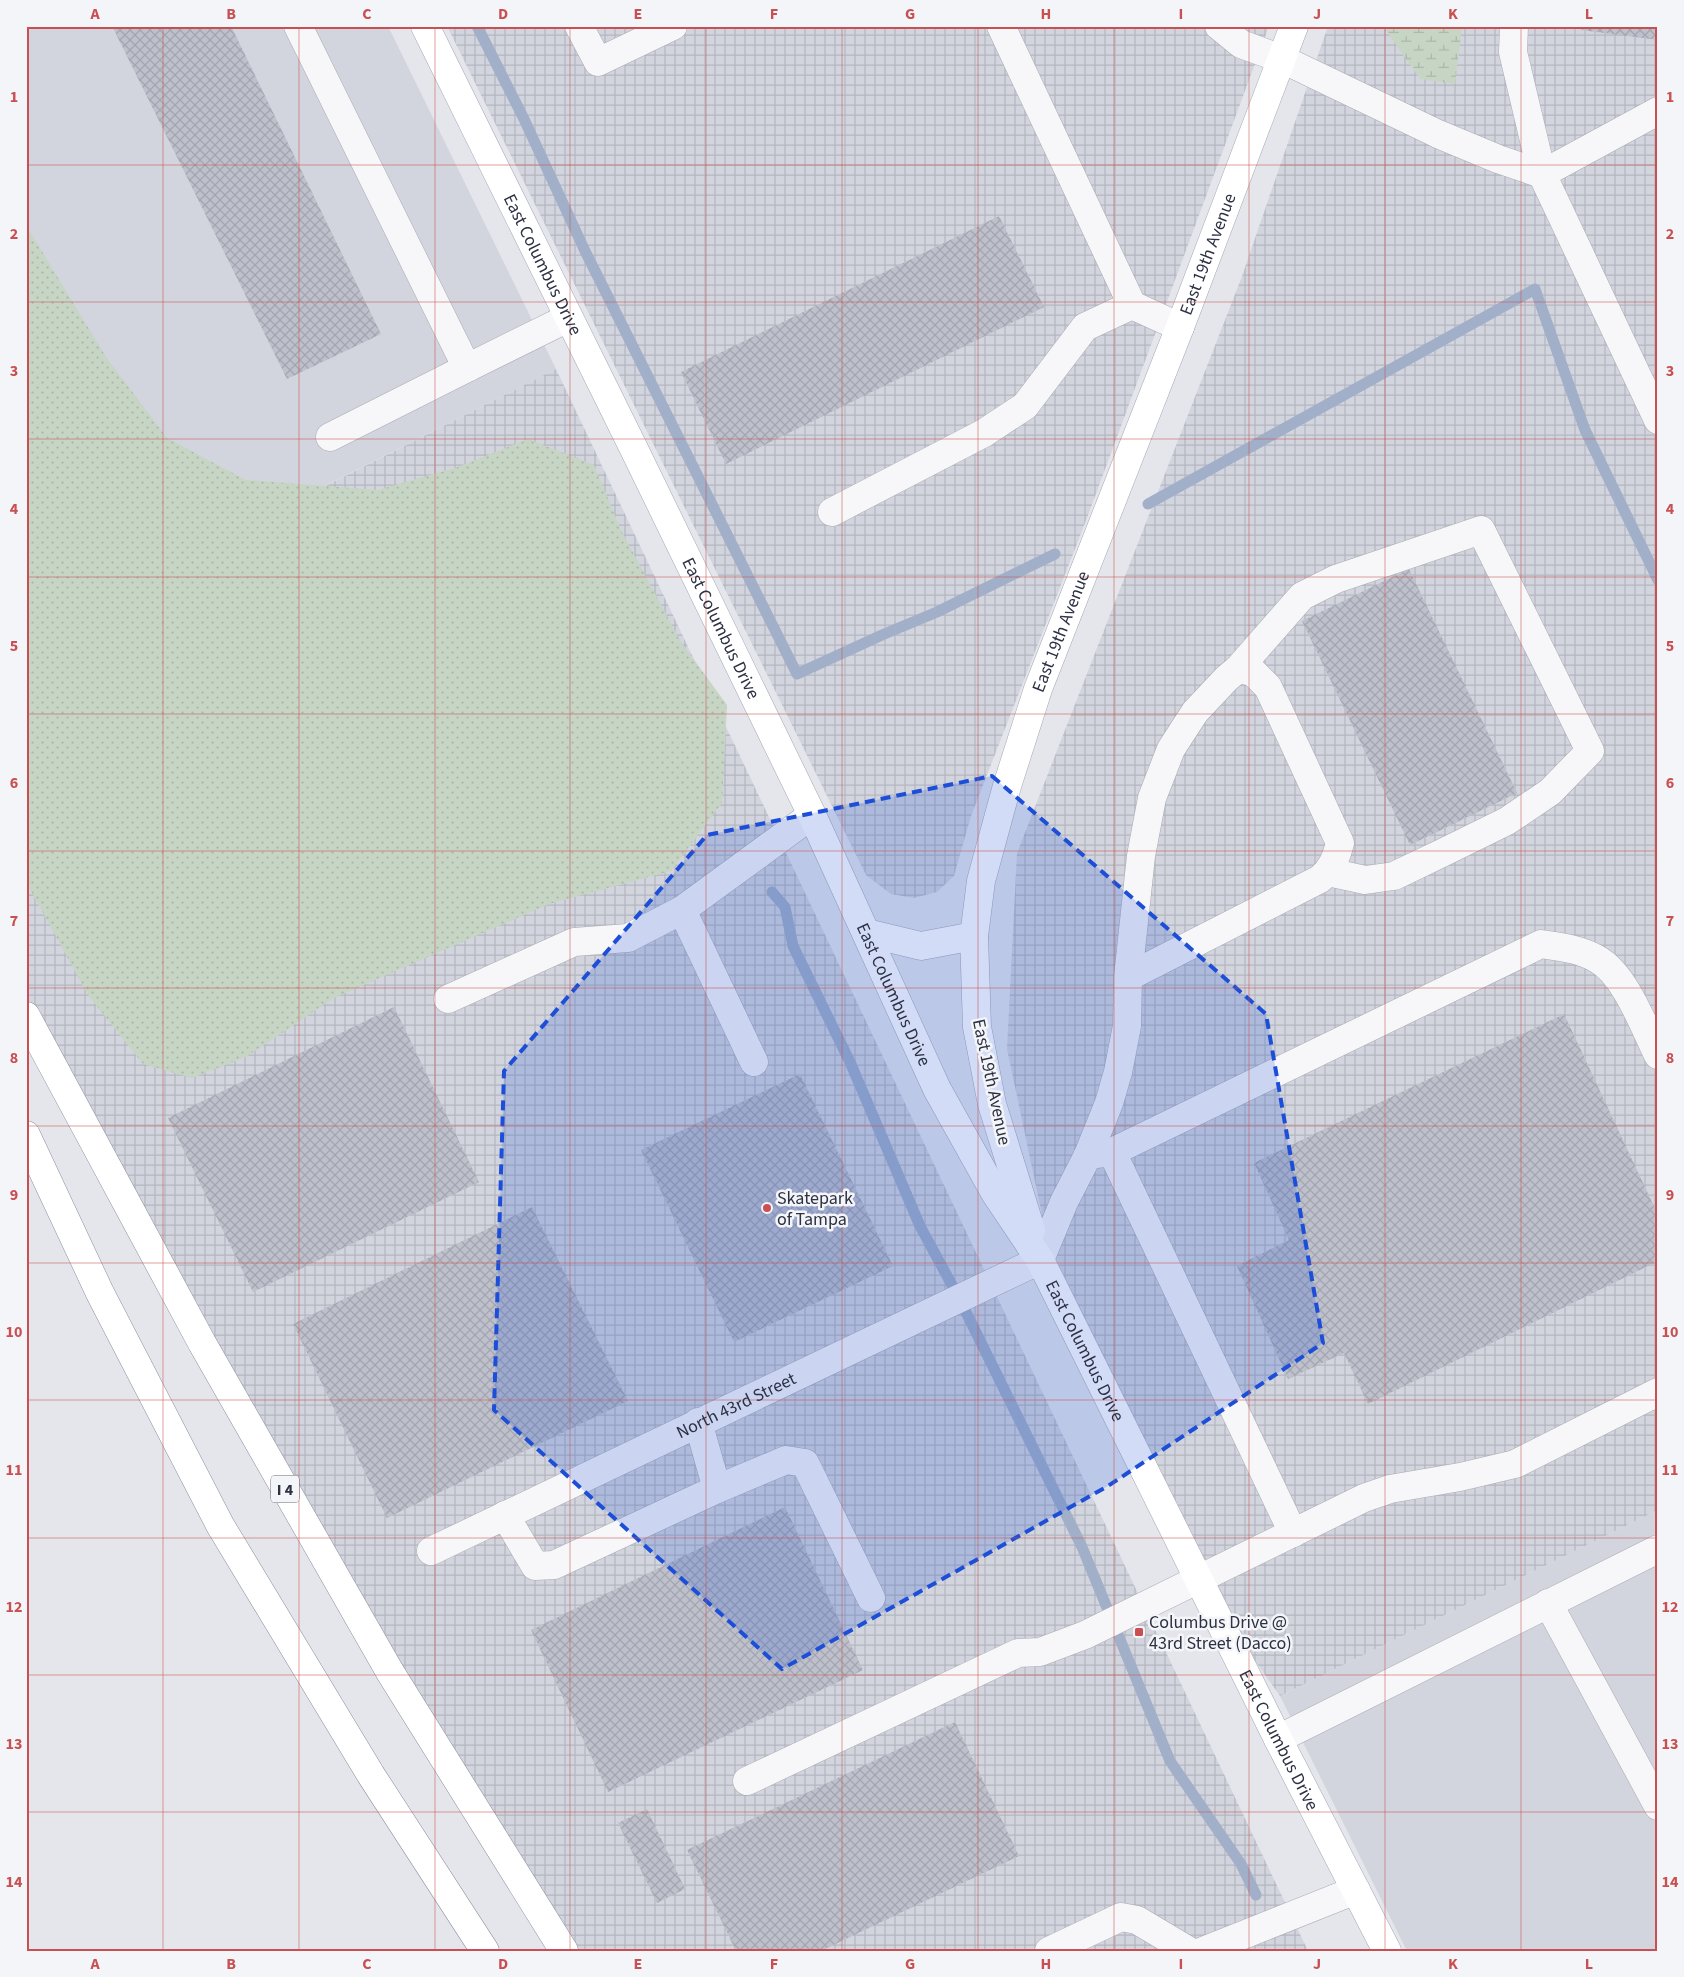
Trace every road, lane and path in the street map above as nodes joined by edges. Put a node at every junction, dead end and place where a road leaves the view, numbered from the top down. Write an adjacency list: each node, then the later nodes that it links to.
1 (298, 26): 15 (street)
2 (425, 26): 13 (main road, East Columbus Drive)
3 (579, 26): 4 (street)
4 (673, 26)
5 (1000, 26): 12 (street)
6 (1219, 26): 9 (street)
7 (1294, 26): 9 (main road, East 19th Avenue)
8 (1514, 26): 11 (street)
9 (1282, 59): 11 (street); 14 (main road, East 19th Avenue)
10 (1658, 111): 11 (street)
11 (1542, 174): 16 (street)
12 (1132, 305): 14 (street); 19 (street)
13 (568, 318): 15 (street); 21 (main road, East Columbus Drive)
14 (1180, 327): 25 (main road, East 19th Avenue)
15 (467, 368): 18 (street)
16 (1649, 377): 17 (street)
17 (1658, 420)
18 (330, 437)
19 (832, 512)
20 (1238, 669): 22 (street); 22 (street); 26 (street)
21 (812, 815): 23 (street); 24 (main road, East Columbus Drive)
22 (1328, 872): 26 (street)
23 (682, 910): 27 (street); 30 (street)
24 (867, 933): 25 (main road); 33 (main road, East Columbus Drive)
25 (974, 936): 33 (main road, East 19th Avenue)
26 (1128, 977): 32 (street)
27 (448, 999)
28 (26, 1016): 49 (main road, I 4)
29 (1658, 1055): 32 (street)
30 (754, 1062)
31 (26, 1135): 48 (main road)
32 (1100, 1153): 33 (street); 38 (street)
33 (1040, 1260): 35 (street, North 43rd Street); 41 (main road, East Columbus Drive)
34 (1658, 1392): 38 (street)
35 (698, 1422): 36 (street); 37 (street, North 43rd Street)
36 (717, 1489): 37 (street); 42 (street)
37 (505, 1515): 40 (street, North 43rd Street)
38 (1293, 1532): 41 (street)
39 (1658, 1549): 43 (street)
40 (431, 1550)
41 (1199, 1580): 44 (main road, East Columbus Drive); 45 (street)
42 (871, 1598)
43 (1548, 1603): 44 (street); 46 (street)
44 (1278, 1739): 47 (main road, East Columbus Drive)
45 (746, 1781)
46 (1658, 1806)
47 (1356, 1890): 52 (street); 53 (main road, East Columbus Drive)
48 (485, 1951)
49 (564, 1951)
50 (1049, 1951): 51 (street)
51 (1189, 1951)
52 (1203, 1951)
53 (1387, 1951)

